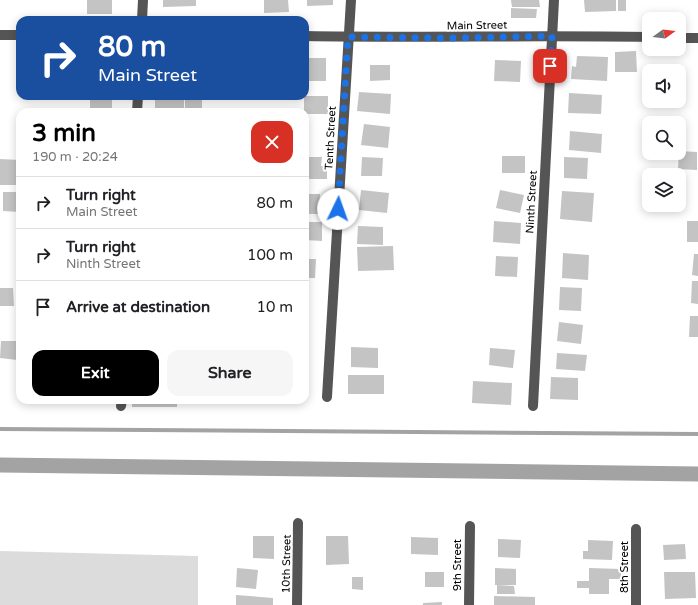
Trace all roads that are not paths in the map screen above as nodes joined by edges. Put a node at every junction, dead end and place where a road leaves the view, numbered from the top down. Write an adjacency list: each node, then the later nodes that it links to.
1 (143, 0): 4 (street)
2 (351, 0): 9 (street, Tenth Street)
3 (554, 0): 8 (street, Ninth Street)
4 (142, 16)
5 (0, 35): 6 (street)
6 (16, 35)
7 (309, 36): 9 (street, Main Street)
8 (552, 36): 9 (street, Main Street); 10 (street, Main Street); 14 (street, Ninth Street)
9 (348, 37): 13 (street, Tenth Street)
10 (642, 37)
11 (686, 38): 12 (street)
12 (698, 38)
13 (327, 397)
14 (533, 406)
15 (298, 523): 18 (street, 10th Street)
16 (470, 526): 19 (street, 9th Street)
17 (636, 529): 20 (street, 8th Street)
18 (297, 605)
19 (469, 605)
20 (636, 605)

